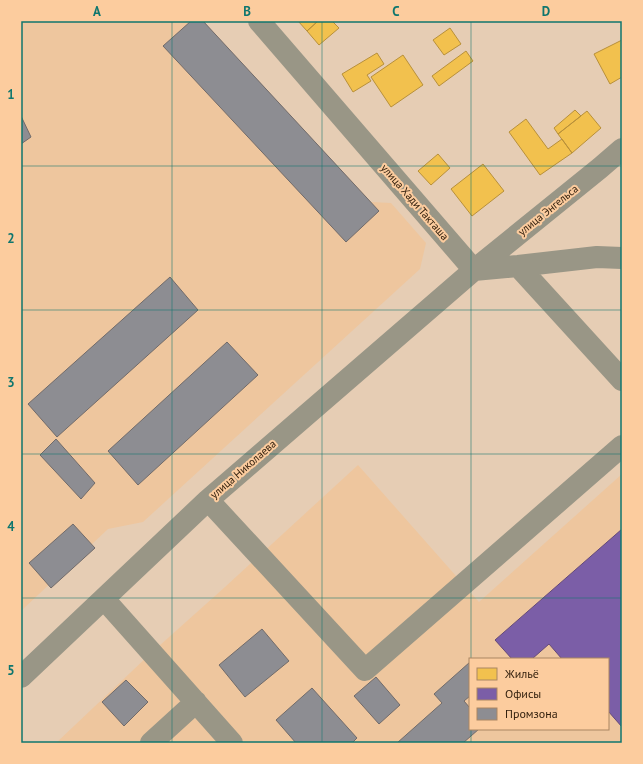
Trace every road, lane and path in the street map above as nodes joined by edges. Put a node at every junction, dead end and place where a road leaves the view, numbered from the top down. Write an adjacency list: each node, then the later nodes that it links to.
1 (259, 21): 5 (street, улица Хади Такташа)
2 (622, 149): 5 (street, улица Энгельса)
3 (622, 258): 4 (street)
4 (518, 266): 5 (street); 6 (street)
5 (474, 270): 8 (street, улица Николаева)
6 (622, 380)
7 (622, 446): 8 (street)
8 (208, 500): 9 (street, улица Николаева)
9 (104, 599): 10 (street, улица Николаева); 11 (street)
10 (21, 677)
11 (196, 702): 12 (street); 13 (street)
12 (151, 743)
13 (232, 743)

